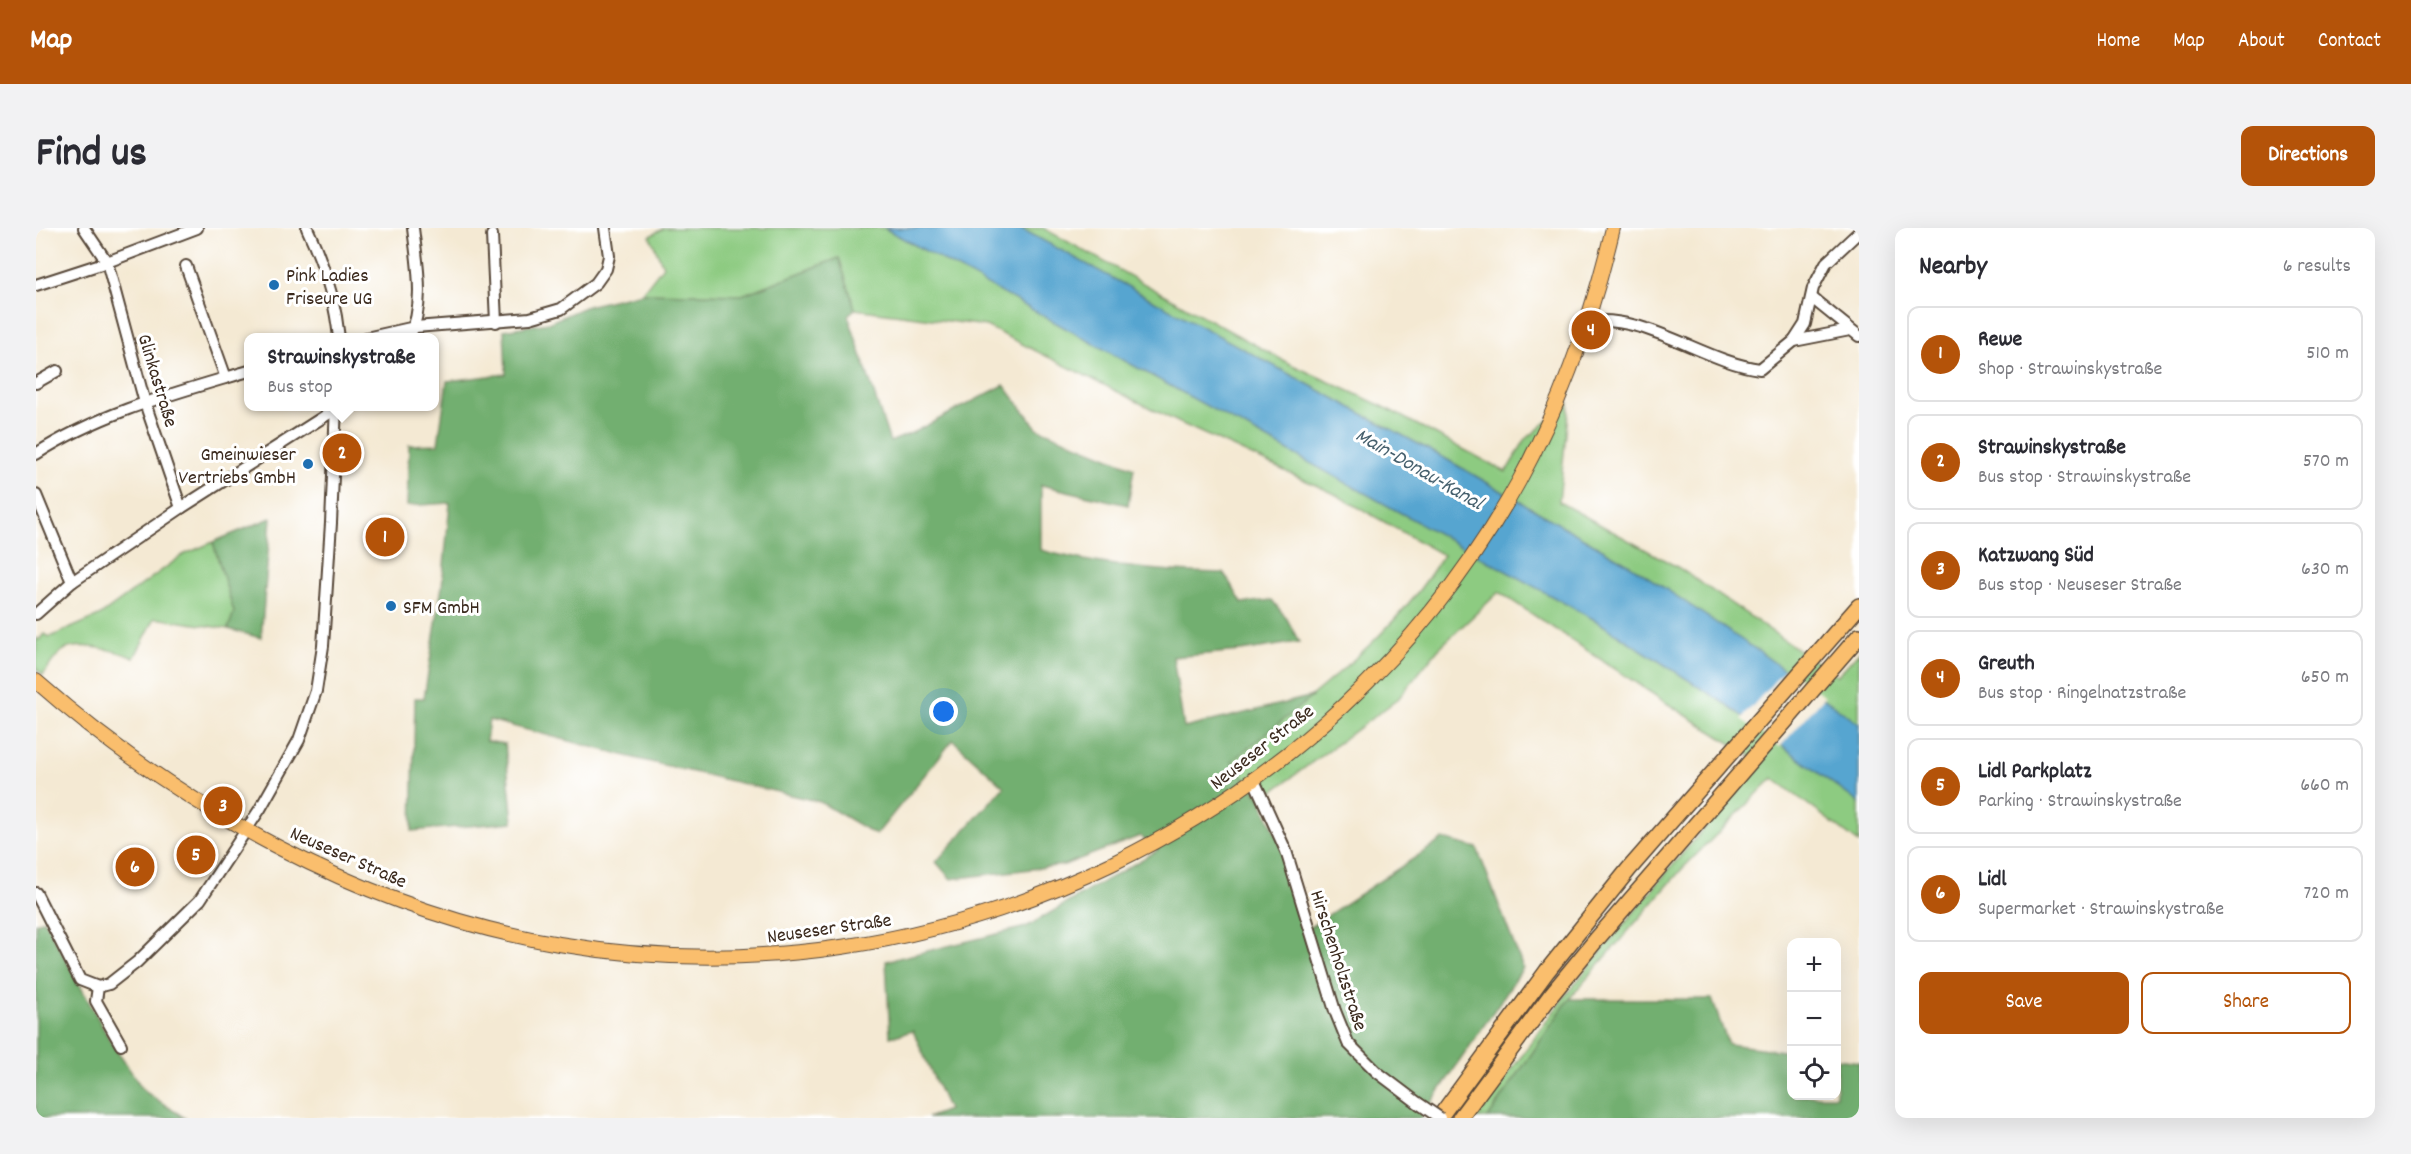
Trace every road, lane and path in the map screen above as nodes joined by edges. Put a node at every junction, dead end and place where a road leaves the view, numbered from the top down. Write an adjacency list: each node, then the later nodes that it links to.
1 (84, 228): 10 (street, Glinkastraße)
2 (197, 228): 7 (street)
3 (307, 228): 17 (street)
4 (413, 228): 16 (street)
5 (605, 228): 14 (street)
6 (1612, 228): 15 (main road, Neuseser Straße)
7 (178, 231): 10 (street)
8 (1859, 231): 13 (street)
9 (492, 235): 14 (street)
10 (106, 262): 12 (street); 26 (street, Glinkastraße)
11 (186, 266): 24 (street)
12 (36, 285)
13 (1812, 298): 20 (street); 21 (street)
14 (496, 322): 16 (street)
15 (1587, 322): 21 (street); 37 (main road, Neuseser Straße)
16 (415, 327): 18 (street); 19 (street)
17 (338, 333)
18 (388, 333)
19 (412, 333)
20 (1855, 333): 21 (street)
21 (1794, 341)
22 (57, 372): 25 (street)
23 (244, 373): 24 (street)
24 (226, 378): 26 (street)
25 (36, 383)
26 (146, 403): 29 (street); 31 (street, Glinkastraße)
27 (331, 411): 31 (street)
28 (337, 411): 38 (street)
29 (36, 454)
30 (36, 495): 32 (street)
31 (181, 508): 32 (street)
32 (72, 582): 34 (street)
33 (1859, 606): 42 (highway)
34 (36, 614)
35 (1859, 636): 43 (highway)
36 (36, 681): 38 (main road, Neuseser Straße)
37 (1253, 778): 38 (main road, Neuseser Straße); 42 (street, Hirschenholzstraße, bridge)
38 (247, 830): 40 (street)
39 (36, 893): 40 (street)
40 (98, 987): 41 (street)
41 (121, 1045)
42 (1440, 1118)
43 (1460, 1118)

